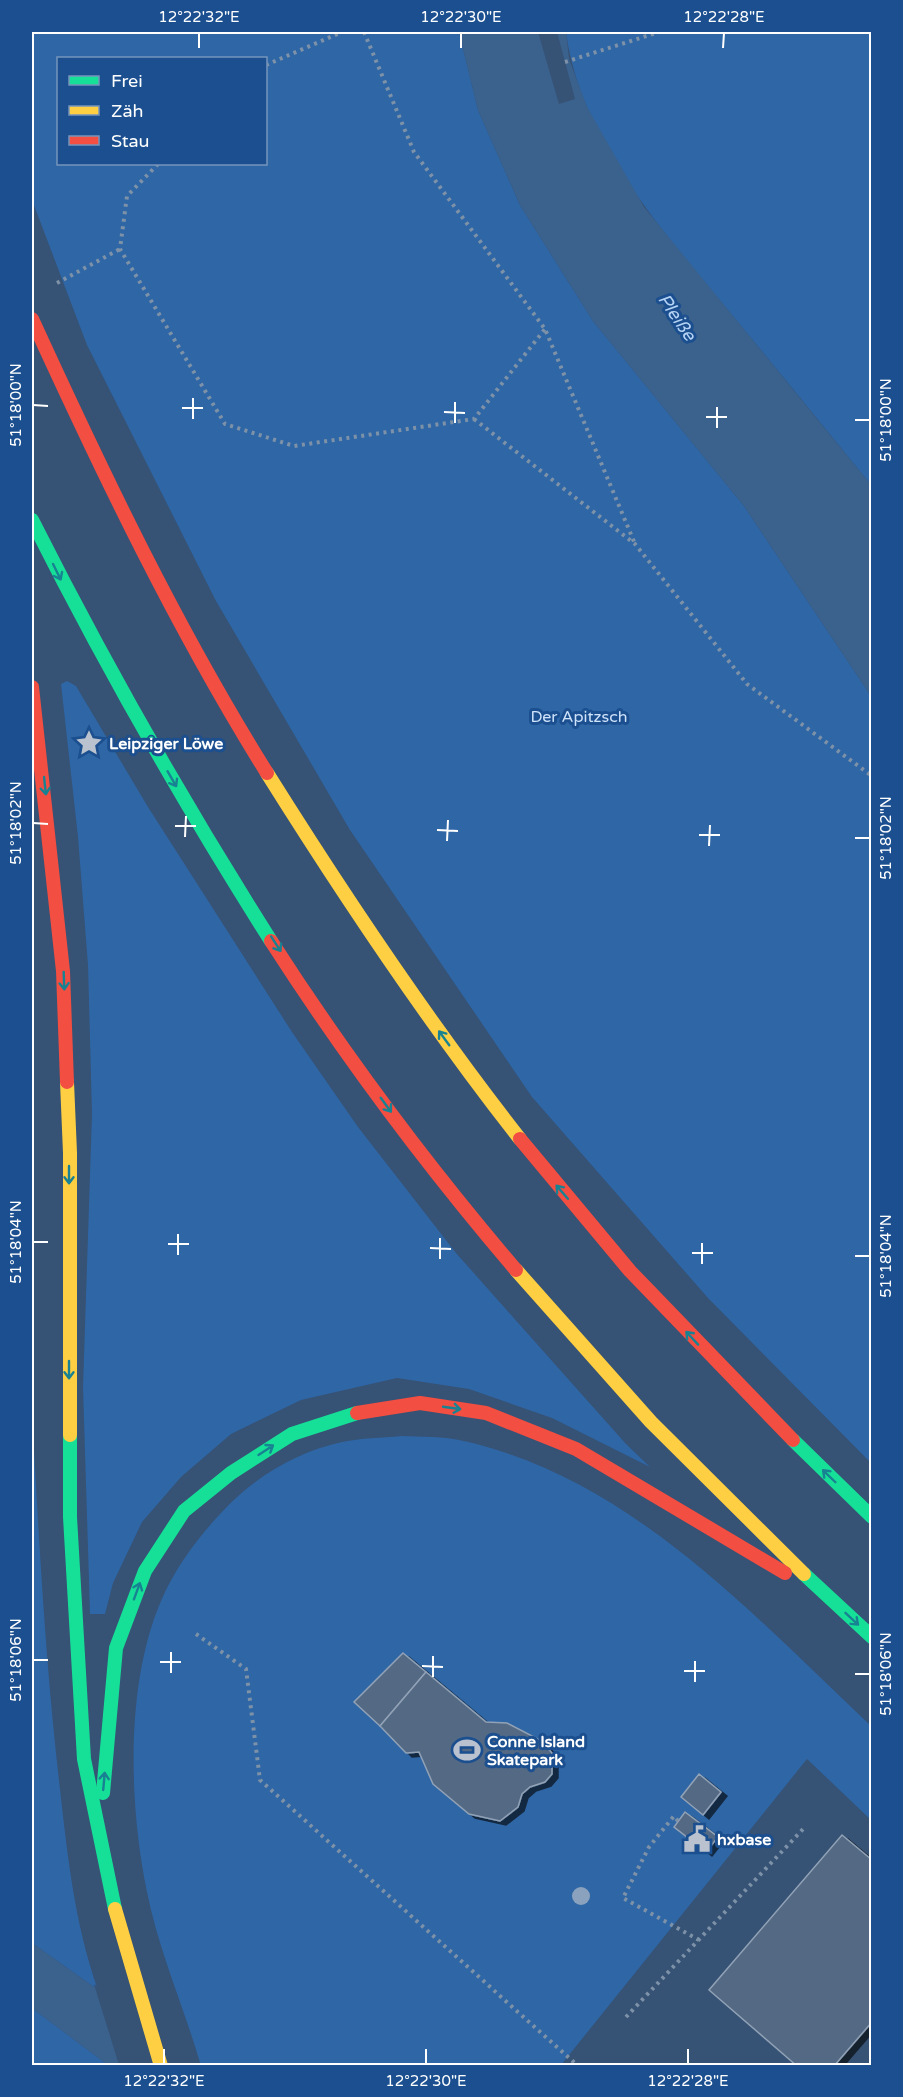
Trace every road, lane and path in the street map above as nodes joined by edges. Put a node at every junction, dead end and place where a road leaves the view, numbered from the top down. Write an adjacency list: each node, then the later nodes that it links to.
1 (342, 32): 5 (path)
2 (364, 32): 10 (path)
3 (659, 32): 4 (path)
4 (565, 62)
5 (267, 65)
6 (157, 165): 7 (path)
7 (120, 249): 8 (path); 11 (path)
8 (57, 283)
9 (32, 319): 16 (highway, one-way to 9)
10 (545, 329): 11 (path); 13 (path)
11 (474, 419): 13 (path)
12 (32, 519): 17 (highway, one-way to 17)
13 (635, 544): 15 (path)
14 (32, 687): 22 (highway, one-way to 22)
15 (872, 776)
16 (872, 1517)
17 (833, 1602): 19 (highway, one-way to 19); 22 (highway, one-way to 17)
18 (196, 1634): 26 (path)
19 (872, 1637)
20 (678, 1821): 23 (path)
21 (805, 1827): 23 (path)
22 (99, 1839): 25 (highway)
23 (699, 1940): 24 (path)
24 (626, 2017)
25 (161, 2066)
26 (578, 2066)

